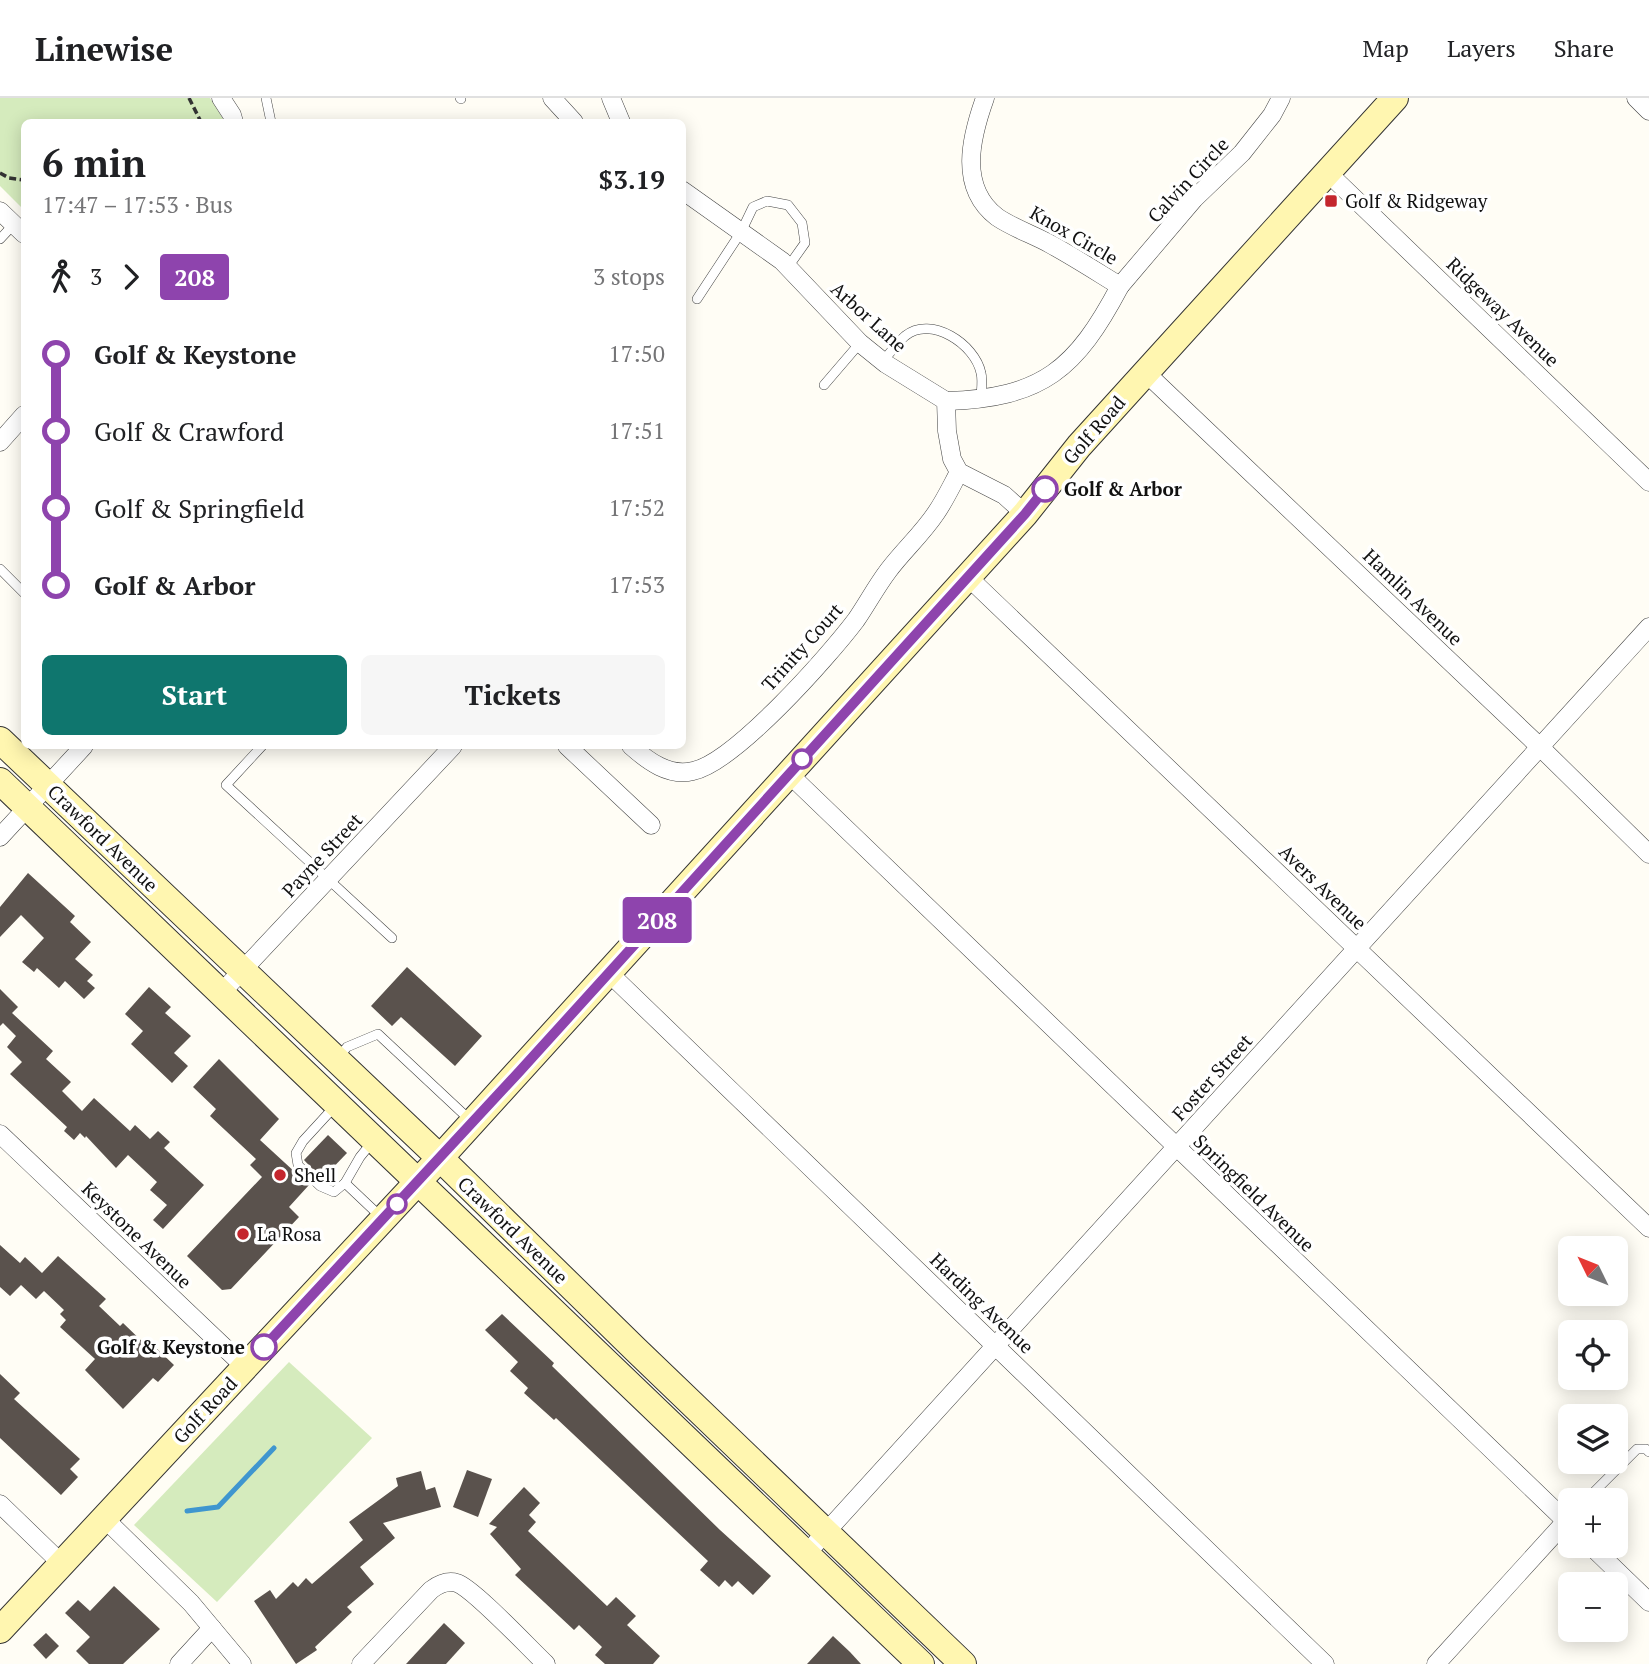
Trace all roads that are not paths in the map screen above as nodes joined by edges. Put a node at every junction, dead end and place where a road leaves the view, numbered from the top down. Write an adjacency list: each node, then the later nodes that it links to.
1 (221, 98): 10 (street)
2 (266, 98): 11 (lane)
3 (552, 98): 12 (street)
4 (611, 98): 13 (street)
5 (985, 98): 21 (street, Knox Circle)
6 (1281, 98): 21 (street, Calvin Circle)
7 (1395, 98): 14 (main road, Golf Road)
8 (1636, 98): 9 (street)
9 (1649, 111)
10 (233, 119)
11 (270, 119)
12 (570, 119)
13 (620, 119)
14 (1327, 172): 25 (main road, Golf Road); 32 (street, Ridgeway Avenue)
15 (686, 194): 18 (street, Arbor Lane)
16 (0, 211): 17 (street)
17 (19, 229): 19 (lane)
18 (741, 232): 20 (street, Arbor Lane); 20 (lane); 22 (lane)
19 (0, 239)
20 (788, 267): 23 (street, Arbor Lane)
21 (1119, 286): 27 (street, Knox Circle)
22 (697, 299)
23 (860, 342): 24 (street, Arbor Lane); 26 (lane)
24 (883, 361): 27 (lane); 28 (street, Arbor Lane)
25 (1146, 373): 33 (main road, Golf Road); 39 (street, Hamlin Avenue)
26 (824, 385)
27 (981, 400): 28 (street, Knox Circle)
28 (946, 401): 31 (street)
29 (21, 418): 30 (street)
30 (0, 442)
31 (960, 472): 33 (street); 44 (street, Trinity Court)
32 (1649, 482)
33 (1025, 514): 35 (main road, Golf Road)
34 (0, 569): 36 (lane)
35 (968, 577): 45 (main road, Golf Road); 54 (street, Avers Avenue)
36 (21, 590)
37 (1649, 627): 39 (street, Foster Street)
38 (0, 740): 47 (main road, Crawford Avenue)
39 (1540, 747): 51 (street, Hamlin Avenue); 54 (street, Foster Street)
40 (81, 749): 47 (street)
41 (259, 749): 52 (lane)
42 (450, 749): 52 (street, Payne Street)
43 (570, 749): 49 (street)
44 (635, 749)
45 (789, 774): 56 (main road, Golf Road); 63 (street, Springfield Avenue)
46 (0, 781): 48 (main road, Crawford Avenue)
47 (48, 786): 48 (street); 55 (main road, Crawford Avenue)
48 (28, 807): 50 (street); 57 (main road, Crawford Avenue)
49 (651, 825)
50 (0, 837)
51 (1649, 854)
52 (328, 879): 53 (lane); 55 (street, Payne Street)
53 (392, 938)
54 (1357, 948): 63 (street, Foster Street); 68 (street, Avers Avenue)
55 (243, 971): 57 (street, Payne Street); 58 (main road, Crawford Avenue)
56 (609, 973): 60 (main road, Golf Road); 69 (street, Harding Avenue)
57 (222, 992): 59 (main road, Crawford Avenue)
58 (336, 1059): 60 (lane); 64 (main road, Crawford Avenue)
59 (338, 1103): 62 (main road, Crawford Avenue); 66 (lane)
60 (472, 1122): 64 (main road, Golf Road)
61 (0, 1134): 70 (street, Keystone Avenue)
62 (375, 1138): 65 (main road, Crawford Avenue); 66 (lane)
63 (1176, 1147): 69 (street, Foster Street); 74 (street, Springfield Avenue)
64 (440, 1158): 65 (main road, Golf Road); 76 (main road, Crawford Avenue)
65 (419, 1180): 67 (main road, Golf Road); 78 (main road, Crawford Avenue)
66 (345, 1183): 67 (lane)
67 (383, 1219): 70 (main road, Golf Road)
68 (1649, 1228)
69 (996, 1346): 76 (street, Foster Street); 90 (street, Harding Avenue)
70 (245, 1367): 75 (main road, Golf Road)
71 (1649, 1452): 72 (lane)
72 (1597, 1488)
73 (0, 1504): 80 (street)
74 (1558, 1511)
75 (104, 1518): 80 (main road, Golf Road); 82 (street)
76 (827, 1532): 78 (street, Foster Street); 89 (main road, Crawford Avenue)
77 (1558, 1532): 91 (street)
78 (806, 1554): 88 (main road, Crawford Avenue)
79 (1603, 1558): 81 (street)
80 (62, 1564): 83 (main road, Golf Road)
81 (1649, 1602)
82 (212, 1628): 84 (street); 85 (street)
83 (0, 1630)
84 (179, 1664)
85 (242, 1664)
86 (361, 1664): 87 (street)
87 (546, 1664)
88 (921, 1664)
89 (963, 1664)
90 (1325, 1664)
91 (1436, 1664)

